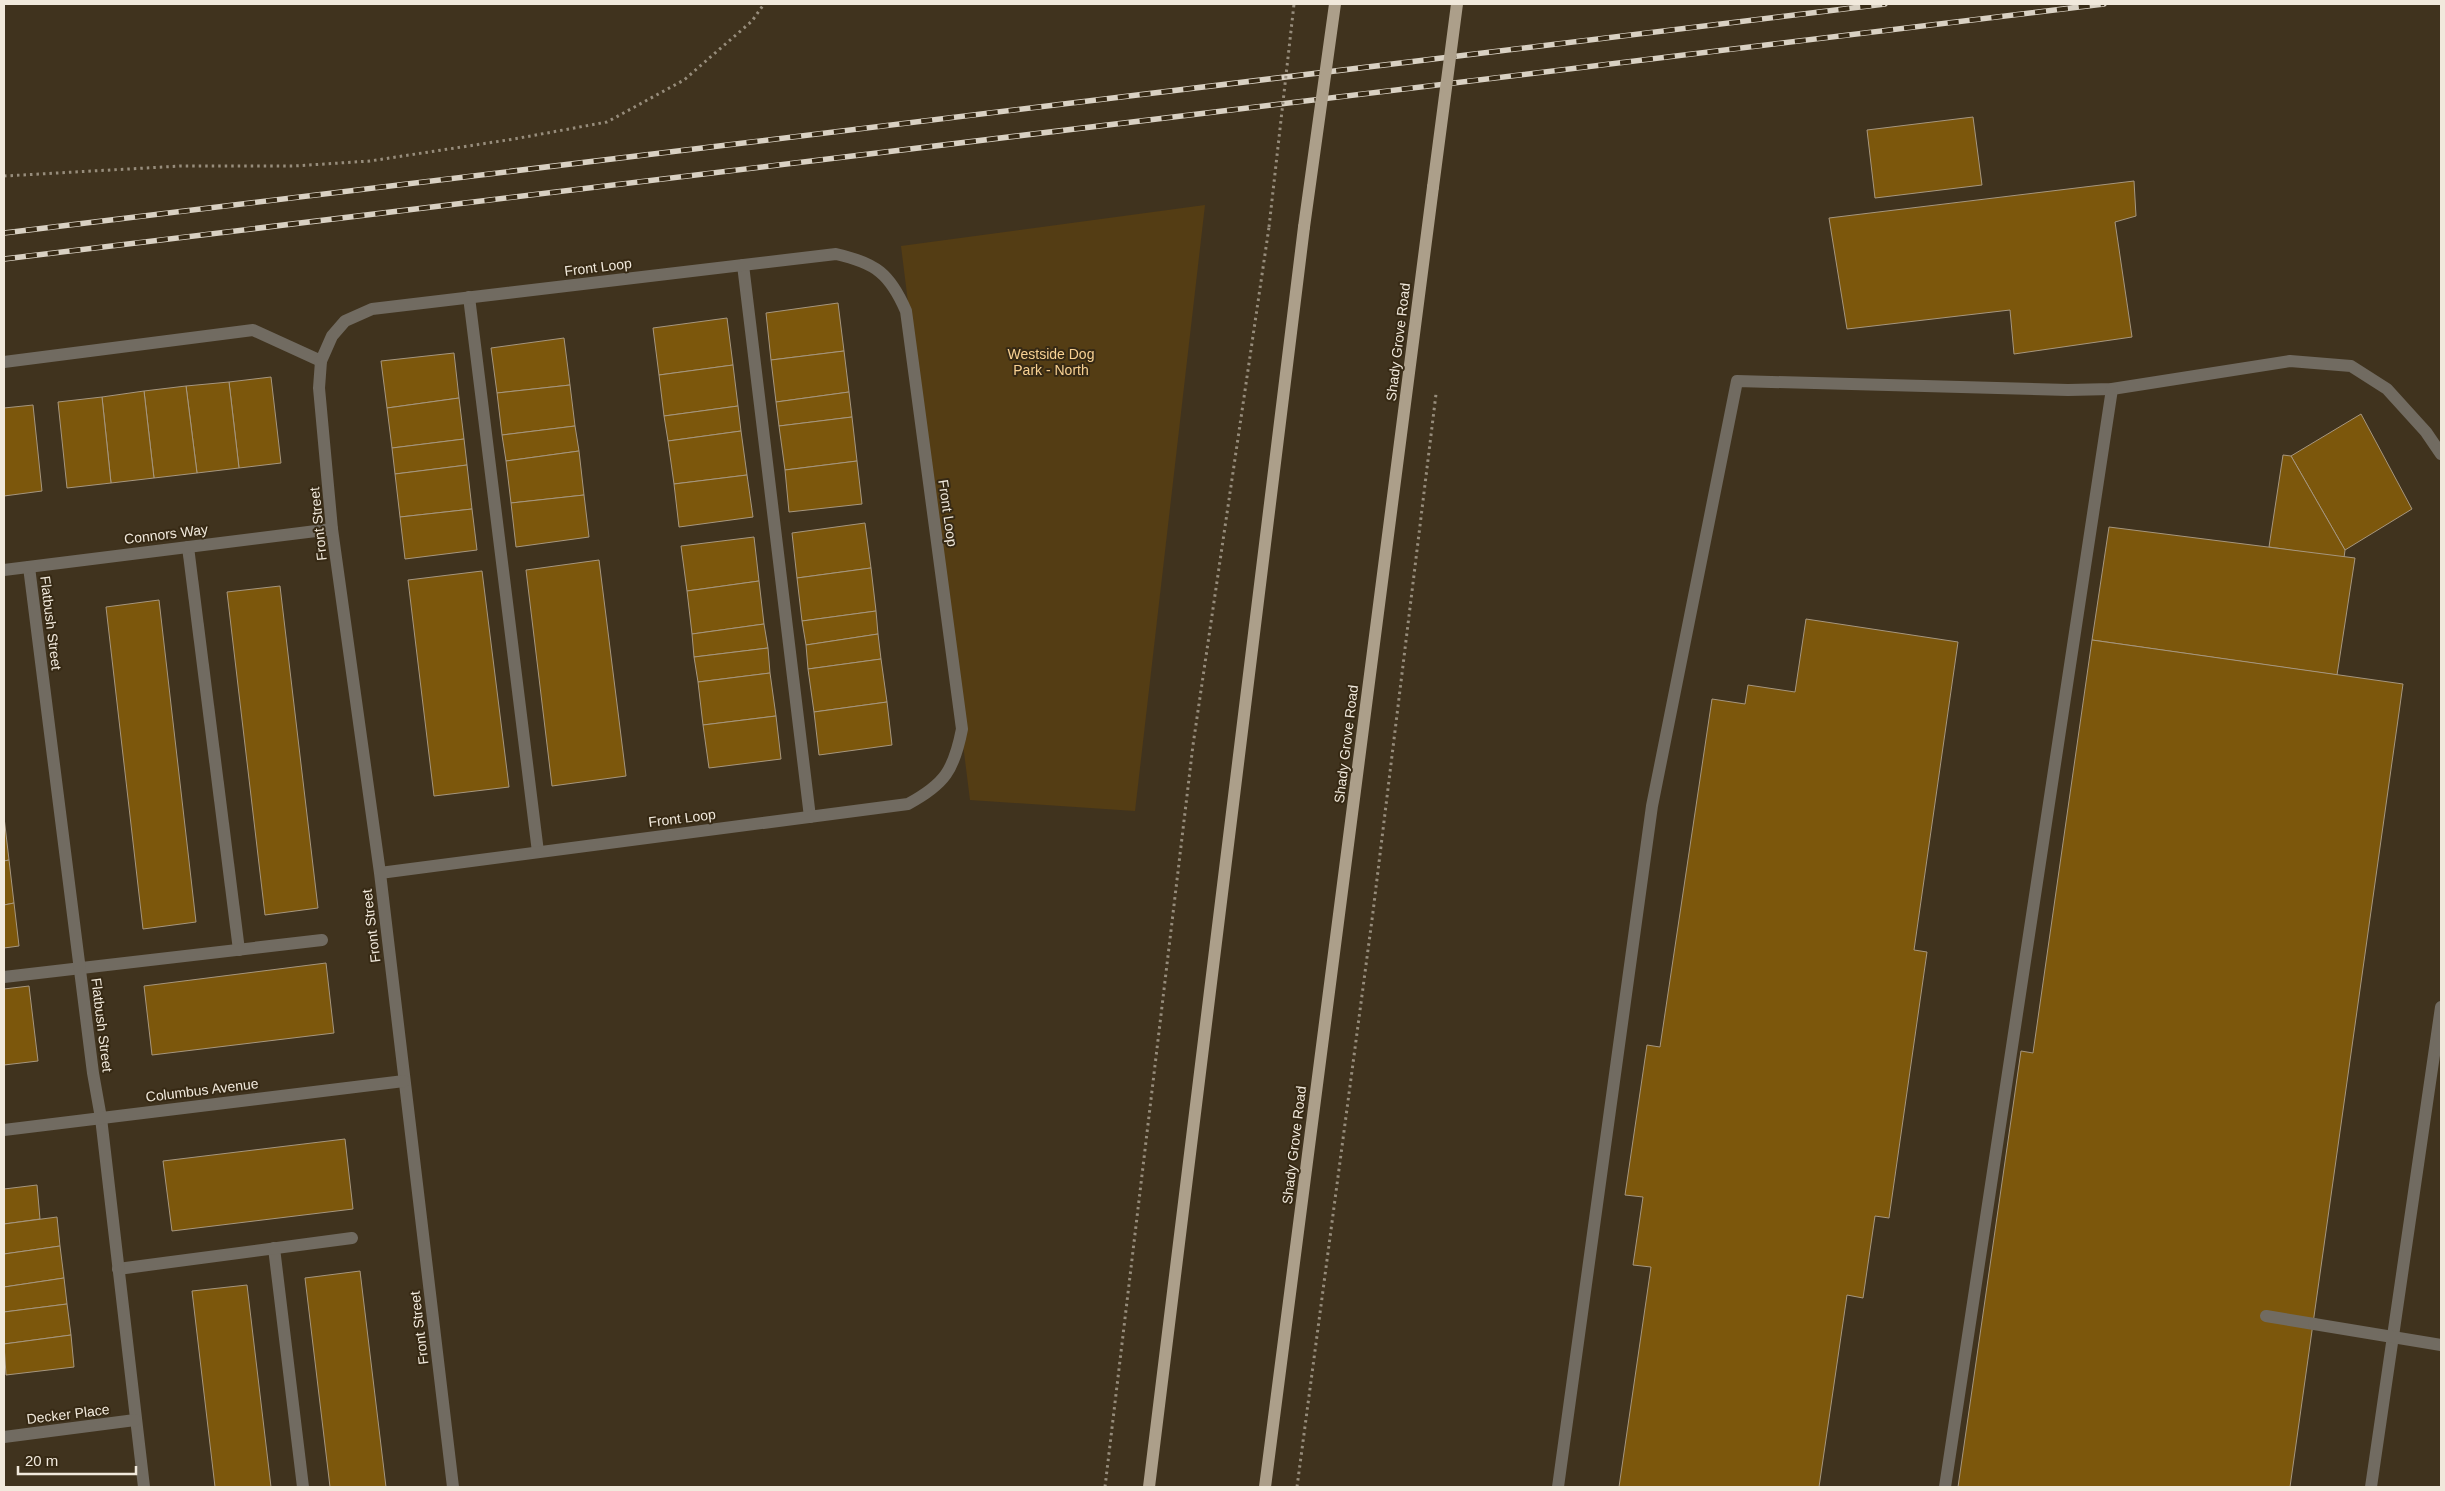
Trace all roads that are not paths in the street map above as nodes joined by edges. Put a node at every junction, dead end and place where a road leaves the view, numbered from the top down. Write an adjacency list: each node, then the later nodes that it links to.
1 (1335, 4): 34 (main road, bridge)
2 (1457, 4): 35 (main road, Shady Grove Road, bridge)
3 (743, 265): 4 (street, Front Loop); 13 (street); 13 (street, Front Loop)
4 (469, 297): 5 (street, Front Loop); 14 (street)
5 (321, 361): 6 (street); 9 (street, Front Street)
6 (4, 362)
7 (2112, 389): 8 (street); 36 (street); 37 (street)
8 (2441, 454)
9 (332, 528): 10 (street, Connors Way); 15 (street, Front Street)
10 (188, 547): 11 (street, Connors Way); 17 (street)
11 (29, 567): 12 (street, Connors Way); 18 (street, Flatbush Street)
12 (4, 570)
13 (810, 817): 14 (street, Front Loop)
14 (538, 852): 15 (street, Front Loop)
15 (380, 873): 21 (street, Front Street)
16 (322, 940): 17 (street)
17 (239, 950): 18 (street)
18 (79, 968): 19 (street); 22 (street, Flatbush Street)
19 (4, 977)
20 (2441, 1007): 38 (street)
21 (404, 1081): 22 (street, Columbus Avenue); 33 (street, Front Street)
22 (101, 1118): 23 (street, Columbus Avenue); 26 (street, Flatbush Street)
23 (4, 1130)
24 (352, 1238): 25 (street)
25 (274, 1248): 26 (street); 32 (street)
26 (118, 1269): 29 (street, Flatbush Street)
27 (2266, 1316): 28 (street, bridge)
28 (2441, 1345)
29 (135, 1420): 30 (street, Decker Place); 31 (street, Flatbush Street)
30 (4, 1437)
31 (144, 1487)
32 (303, 1487)
33 (453, 1487)
34 (1149, 1487)
35 (1265, 1487)
36 (1558, 1487)
37 (1945, 1487)
38 (2371, 1487)

